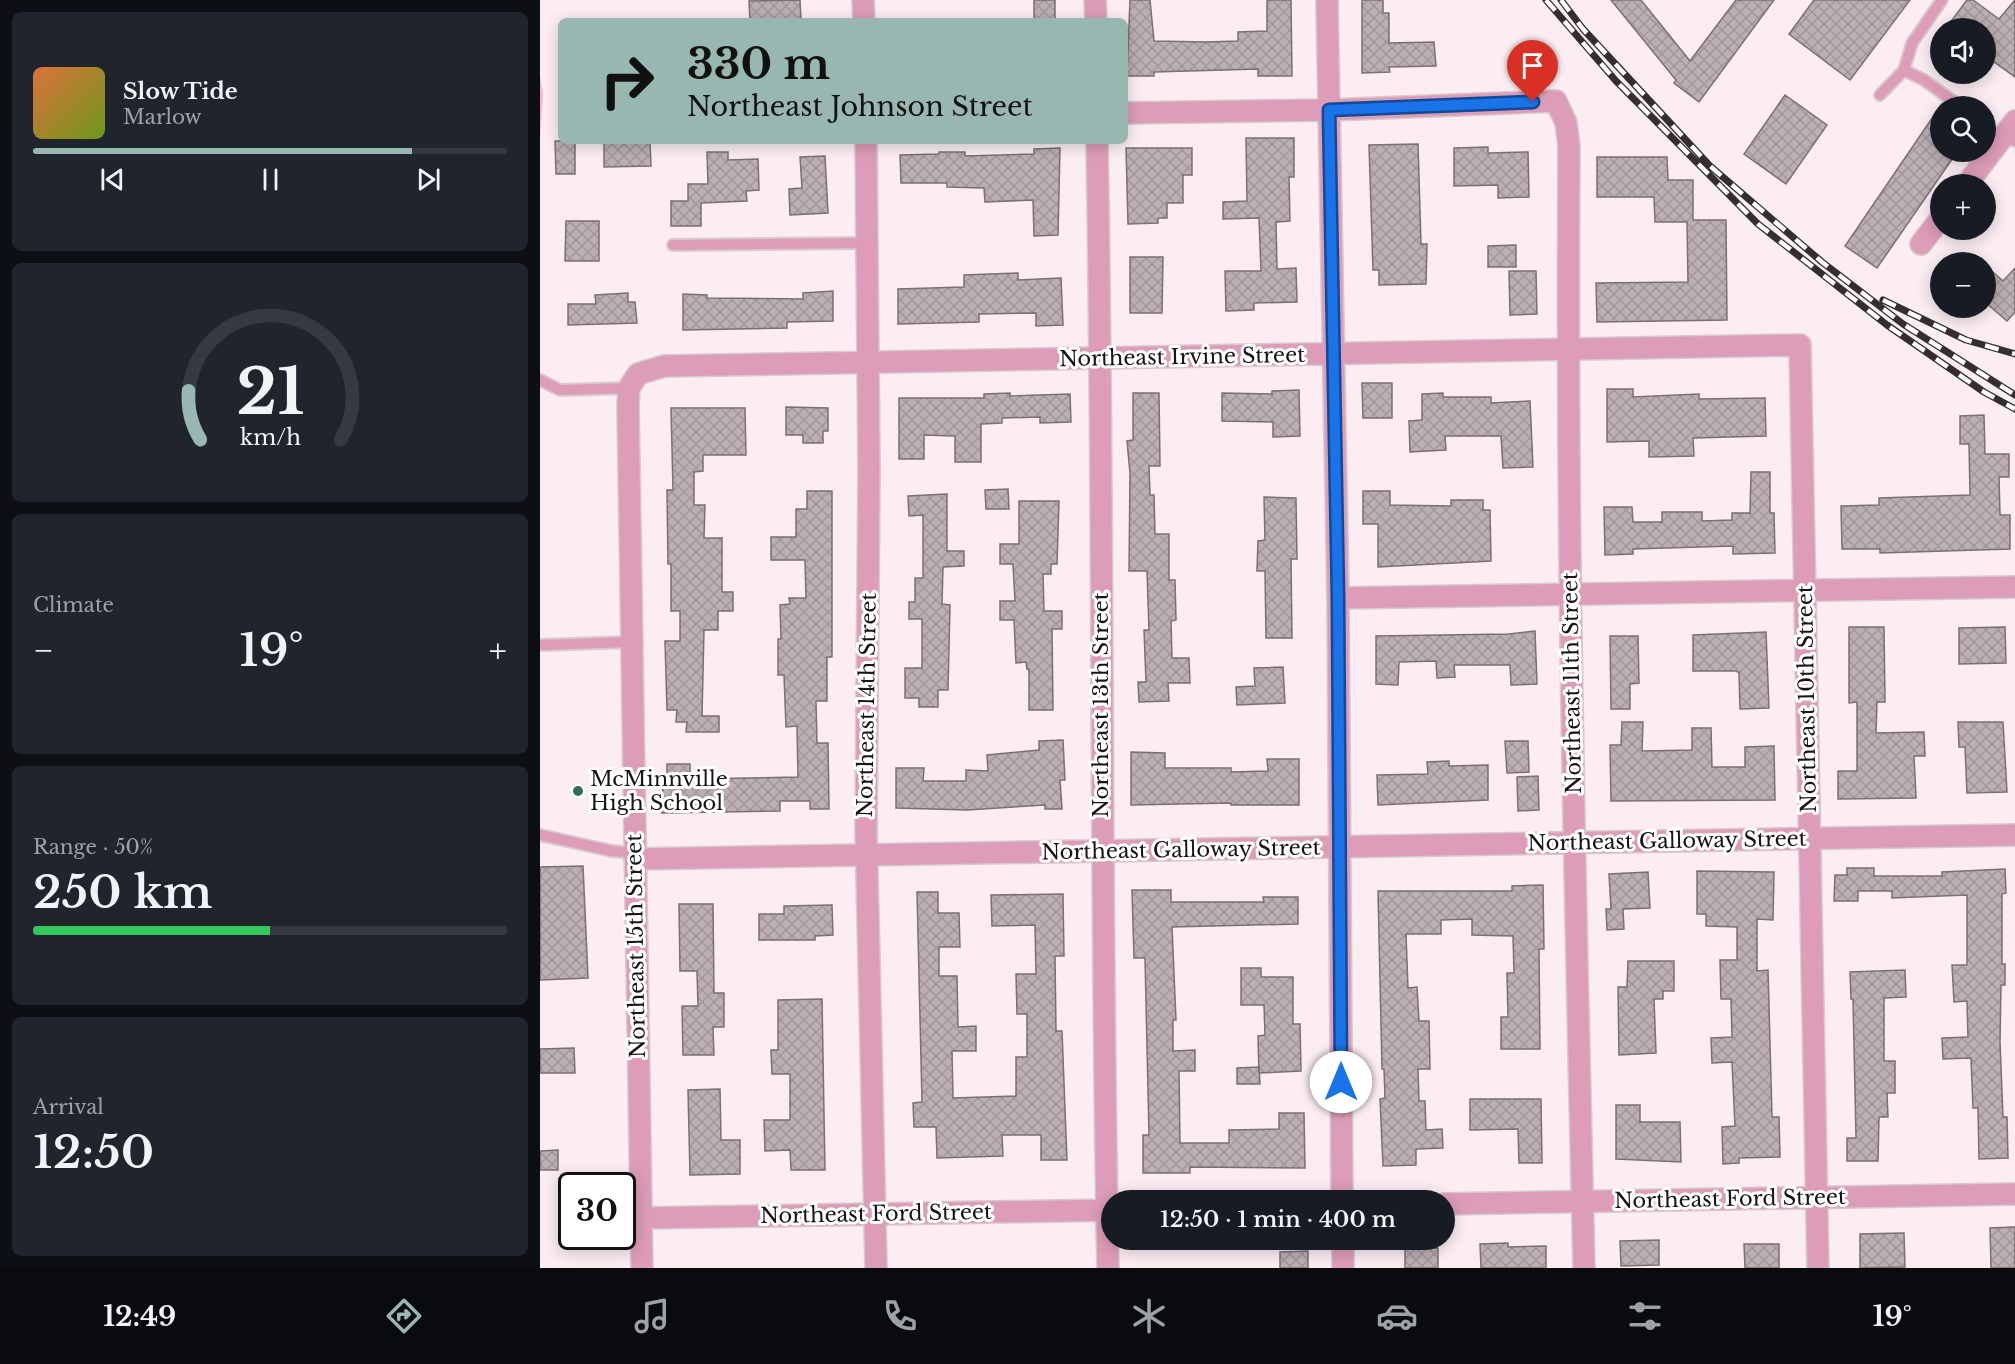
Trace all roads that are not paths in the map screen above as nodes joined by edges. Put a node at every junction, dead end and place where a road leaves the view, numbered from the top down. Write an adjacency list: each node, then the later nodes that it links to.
1 (864, 0): 5 (street)
2 (1095, 0): 6 (street)
3 (1327, 0): 10 (street)
4 (1942, 0): 7 (lane)
5 (864, 18)
6 (1095, 18)
7 (1904, 70): 8 (lane); 9 (lane)
8 (1880, 95)
9 (1946, 96)
10 (1329, 110): 11 (street); 22 (street, Northeast 11th Street); 23 (street)
11 (1128, 113)
12 (2015, 121): 13 (street)
13 (2001, 135): 16 (street)
14 (866, 144): 18 (street, Northeast 14th Street)
15 (1097, 144): 24 (street, Northeast 13th Street)
16 (1973, 174)
17 (1930, 233): 19 (street)
18 (867, 243): 20 (lane); 25 (street, Northeast 14th Street)
19 (1922, 244)
20 (673, 245)
21 (1800, 345): 22 (street, Northeast Irvine Street); 29 (street, Northeast 10th Street)
22 (1567, 350): 23 (street, Northeast Irvine Street); 30 (street, Northeast 11th Street)
23 (1335, 354): 24 (street, Northeast Irvine Street); 31 (street)
24 (1101, 359): 25 (street, Northeast Irvine Street); 39 (street, Northeast 13th Street)
25 (868, 363): 27 (street, Northeast Irvine Street); 40 (street, Northeast 14th Street)
26 (540, 380): 27 (lane)
27 (634, 381): 32 (street, Northeast 15th Street)
28 (2015, 587): 29 (street)
29 (1805, 592): 30 (street); 36 (street, Northeast 10th Street)
30 (1571, 595): 31 (street); 37 (street, Northeast 11th Street)
31 (1338, 598): 38 (street)
32 (631, 642): 33 (lane); 41 (street, Northeast 15th Street)
33 (540, 645)
34 (540, 835): 41 (lane)
35 (2015, 835): 36 (street, Northeast Galloway Street)
36 (1809, 838): 37 (street, Northeast Galloway Street); 45 (street, Northeast 10th Street)
37 (1575, 843): 38 (street, Northeast Galloway Street); 46 (street, Northeast 11th Street)
38 (1339, 847): 39 (street, Northeast Galloway Street); 43 (street)
39 (1101, 851): 40 (street, Northeast Galloway Street); 42 (street, Northeast 13th Street)
40 (867, 855): 41 (street, Northeast Galloway Street); 49 (street, Northeast 14th Street)
41 (635, 856): 50 (street, Northeast 15th Street)
42 (1109, 1190)
43 (1342, 1190)
44 (2015, 1194): 45 (street, Northeast Ford Street)
45 (1816, 1198): 46 (street, Northeast Ford Street); 58 (street, Northeast 10th Street)
46 (1582, 1202): 47 (street, Northeast Ford Street); 57 (street, Northeast 11th Street)
47 (1455, 1204)
48 (1101, 1210): 49 (street, Northeast Ford Street)
49 (875, 1214): 50 (street, Northeast Ford Street); 54 (street, Northeast 14th Street)
50 (641, 1218): 53 (street, Northeast 15th Street)
51 (1108, 1250): 55 (street, Northeast 13th Street)
52 (1342, 1250): 56 (street)
53 (642, 1268)
54 (876, 1268)
55 (1108, 1268)
56 (1343, 1268)
57 (1584, 1268)
58 (1818, 1268)

